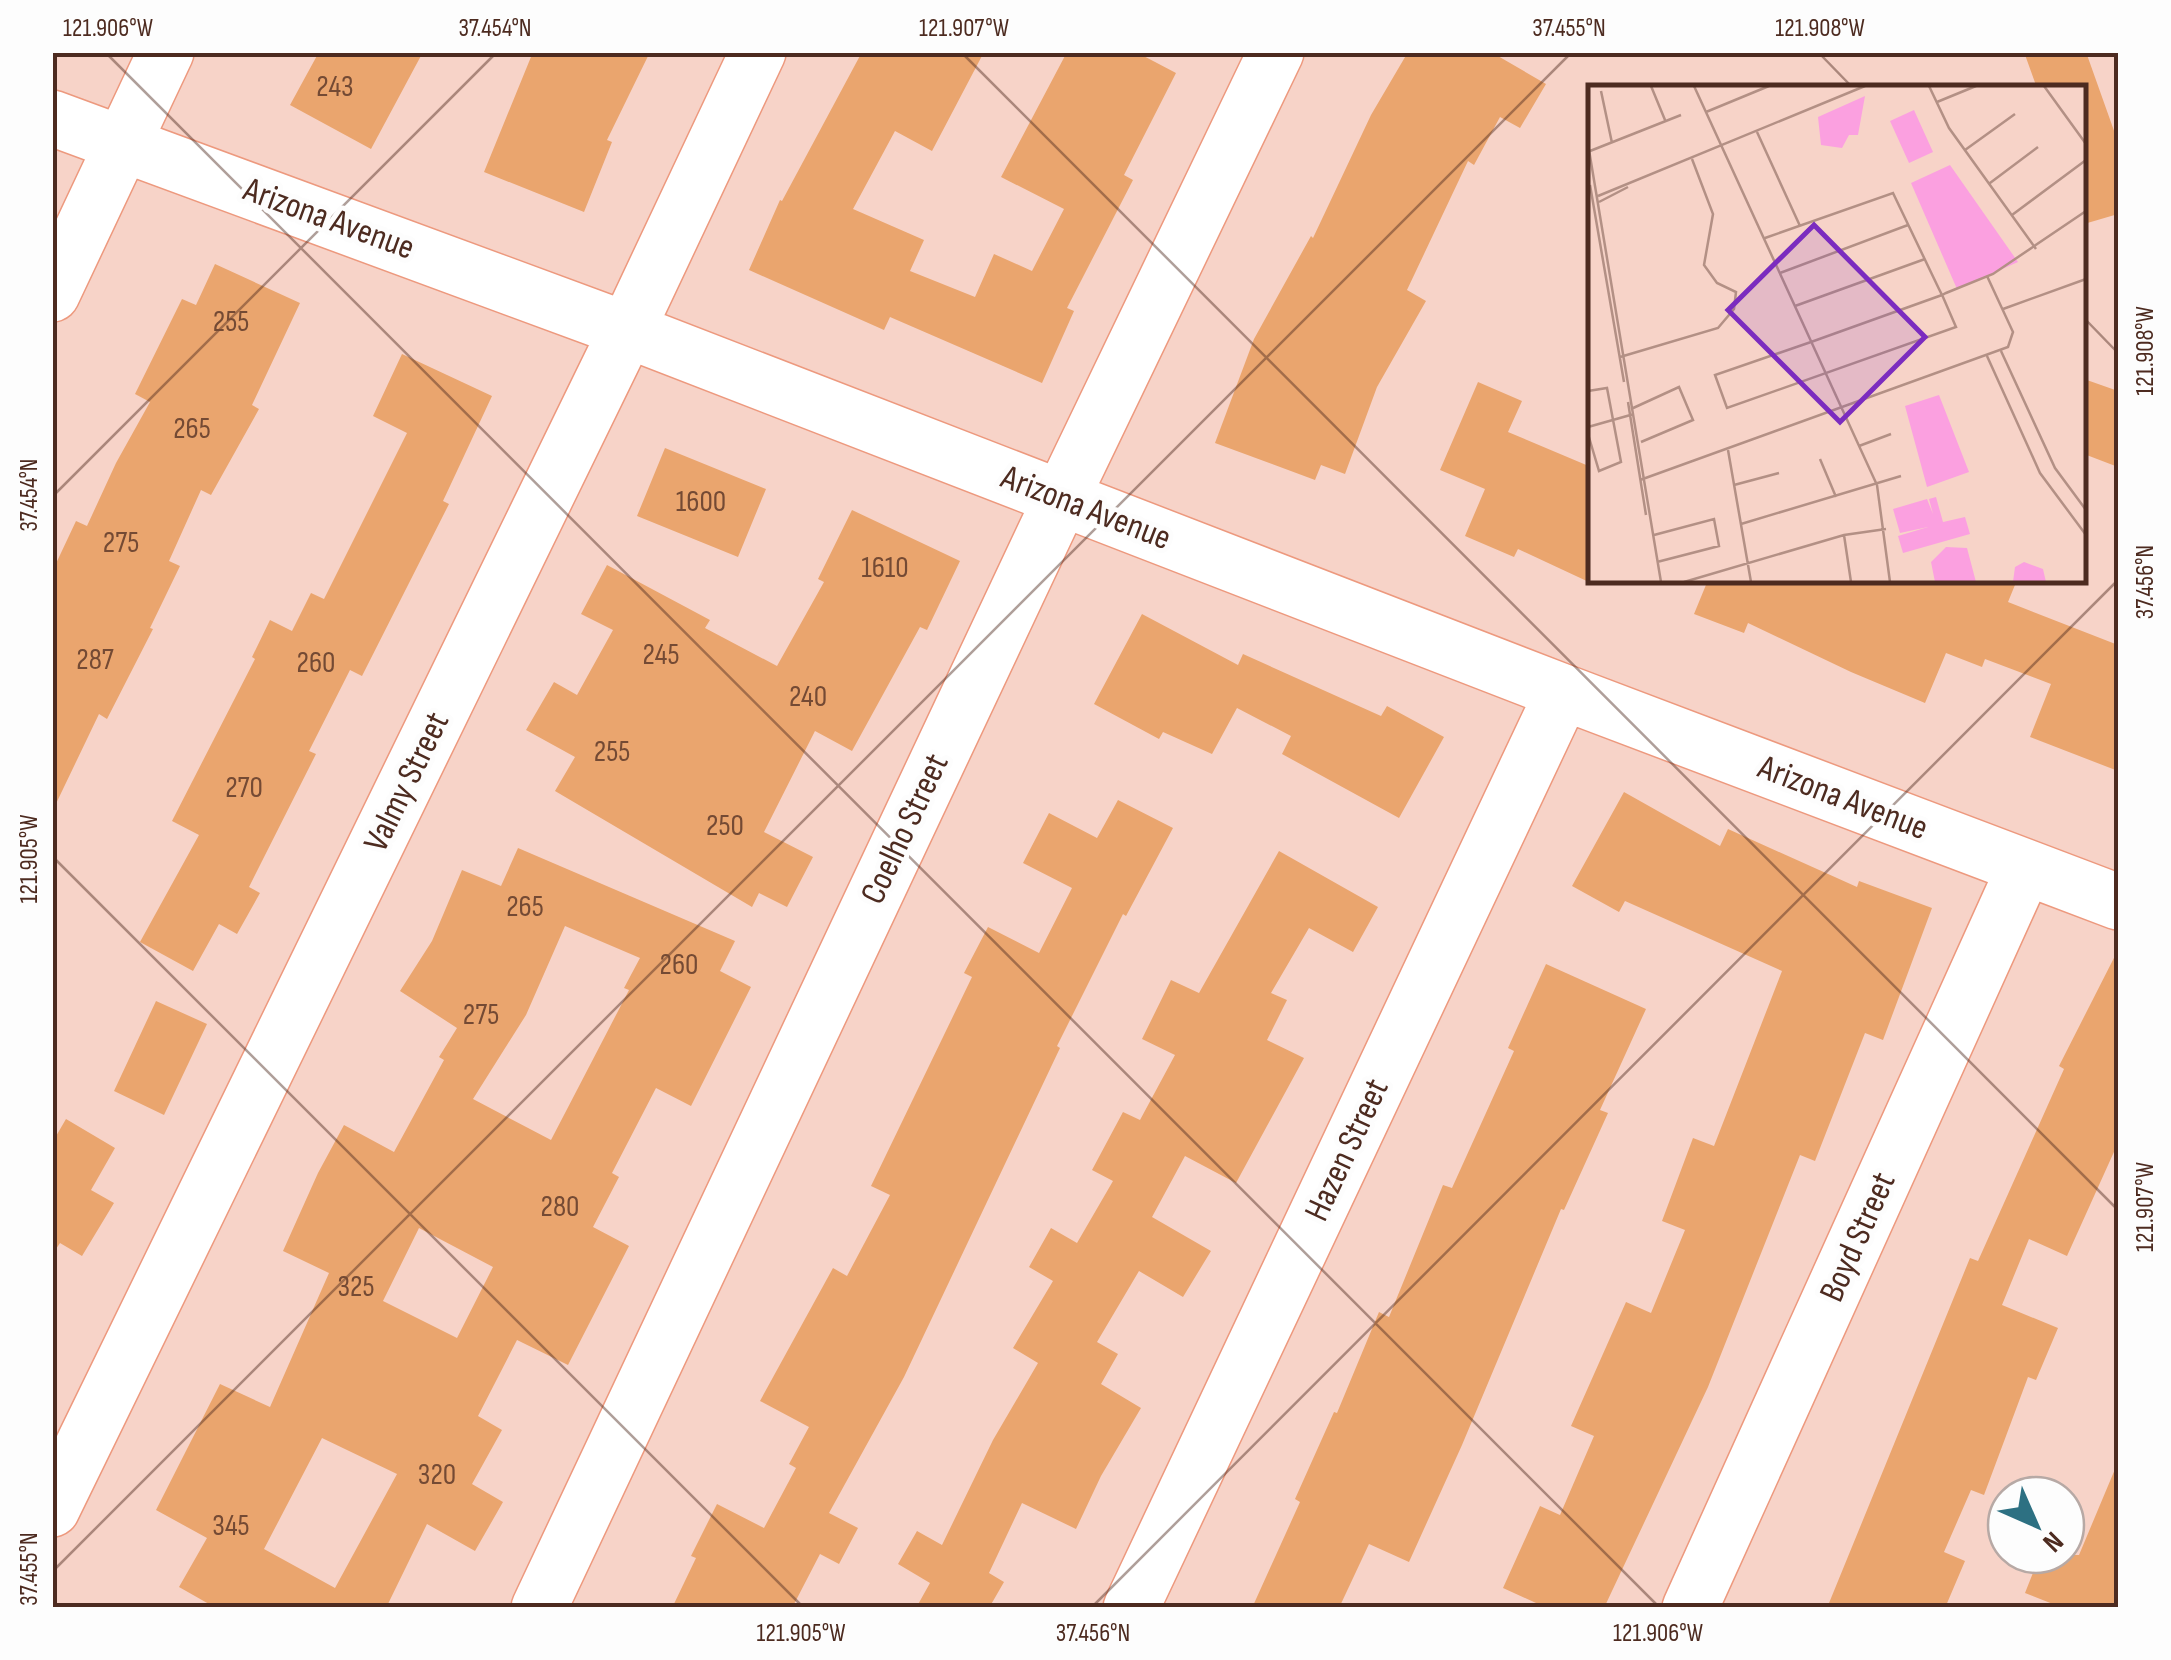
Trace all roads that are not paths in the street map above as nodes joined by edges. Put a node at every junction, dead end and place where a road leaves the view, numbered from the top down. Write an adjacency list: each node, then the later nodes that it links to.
1 (166, 52): 5 (street)
2 (758, 52): 7 (street, Valmy Street)
3 (1276, 52): 8 (street, Coelho Street)
4 (52, 118): 5 (street, Arizona Avenue)
5 (124, 142): 6 (street); 7 (street, Arizona Avenue)
6 (52, 294)
7 (627, 330): 8 (street, Arizona Avenue); 12 (street, Valmy Street)
8 (1061, 499): 9 (street, Arizona Avenue); 13 (street, Coelho Street)
9 (1563, 692): 10 (street, Arizona Avenue); 14 (street, Hazen Street)
10 (2025, 867): 11 (street, Arizona Avenue); 15 (street, Boyd Street)
11 (2118, 902)
12 (52, 1510)
13 (539, 1608)
14 (1131, 1608)
15 (1690, 1608)

